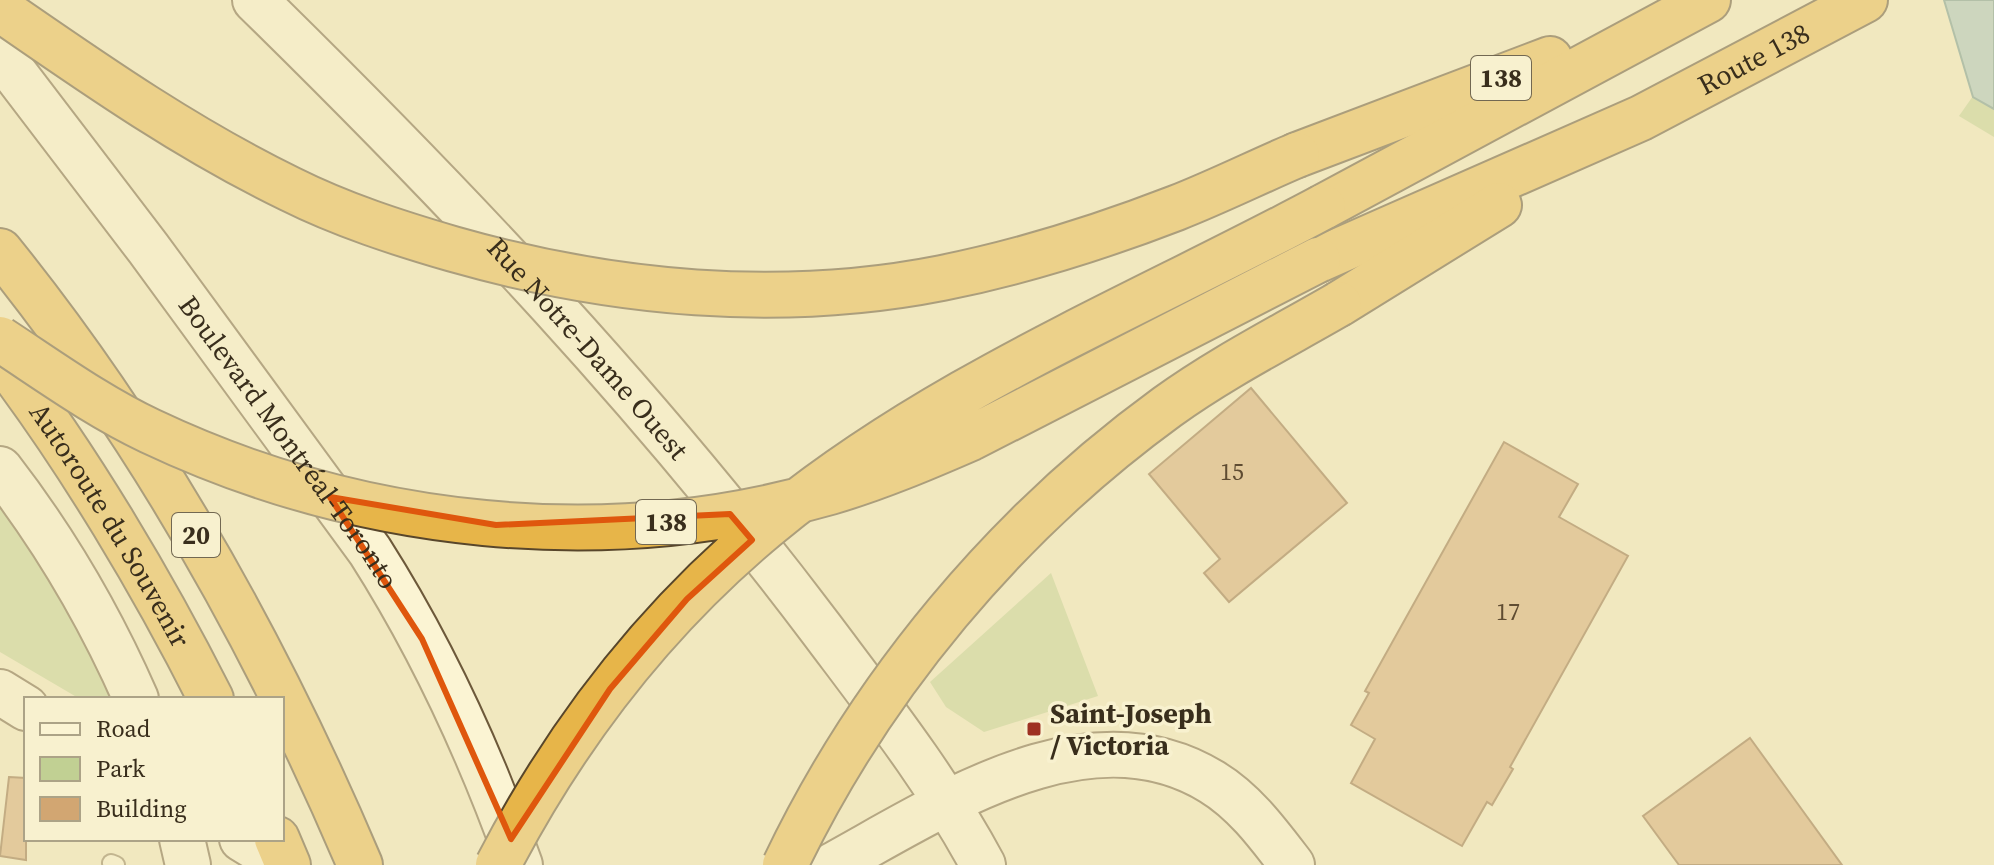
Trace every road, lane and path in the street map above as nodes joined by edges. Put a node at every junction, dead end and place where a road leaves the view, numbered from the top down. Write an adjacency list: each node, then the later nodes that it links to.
1 (255, 0): 15 (main road, Rue Notre-Dame Ouest)
2 (1707, 0): 4 (highway, 138, bridge); 22 (highway, bridge)
3 (1865, 0): 6 (highway, Route 138 / 138)
4 (0, 9)
5 (0, 54): 23 (main road, Boulevard Montréal-Toronto)
6 (1641, 118): 8 (highway, 138, bridge); 24 (highway, bridge)
7 (0, 251): 19 (highway, 20)
8 (0, 339)
9 (0, 356): 13 (highway, Autoroute du Souvenir / 20)
10 (0, 469): 12 (main road)
11 (0, 692): 14 (main road)
12 (135, 697)
13 (210, 697)
14 (24, 707)
15 (948, 802): 25 (main road); 26 (main road, Rue Notre-Dame Ouest); 27 (main road)
16 (182, 841): 20 (main road)
17 (245, 841): 21 (main road)
18 (278, 841): 21 (highway)
19 (355, 854)
20 (188, 865)
21 (287, 865)
22 (498, 865)
23 (520, 865)
24 (785, 865)
25 (833, 865)
26 (983, 865)
27 (1292, 865)

